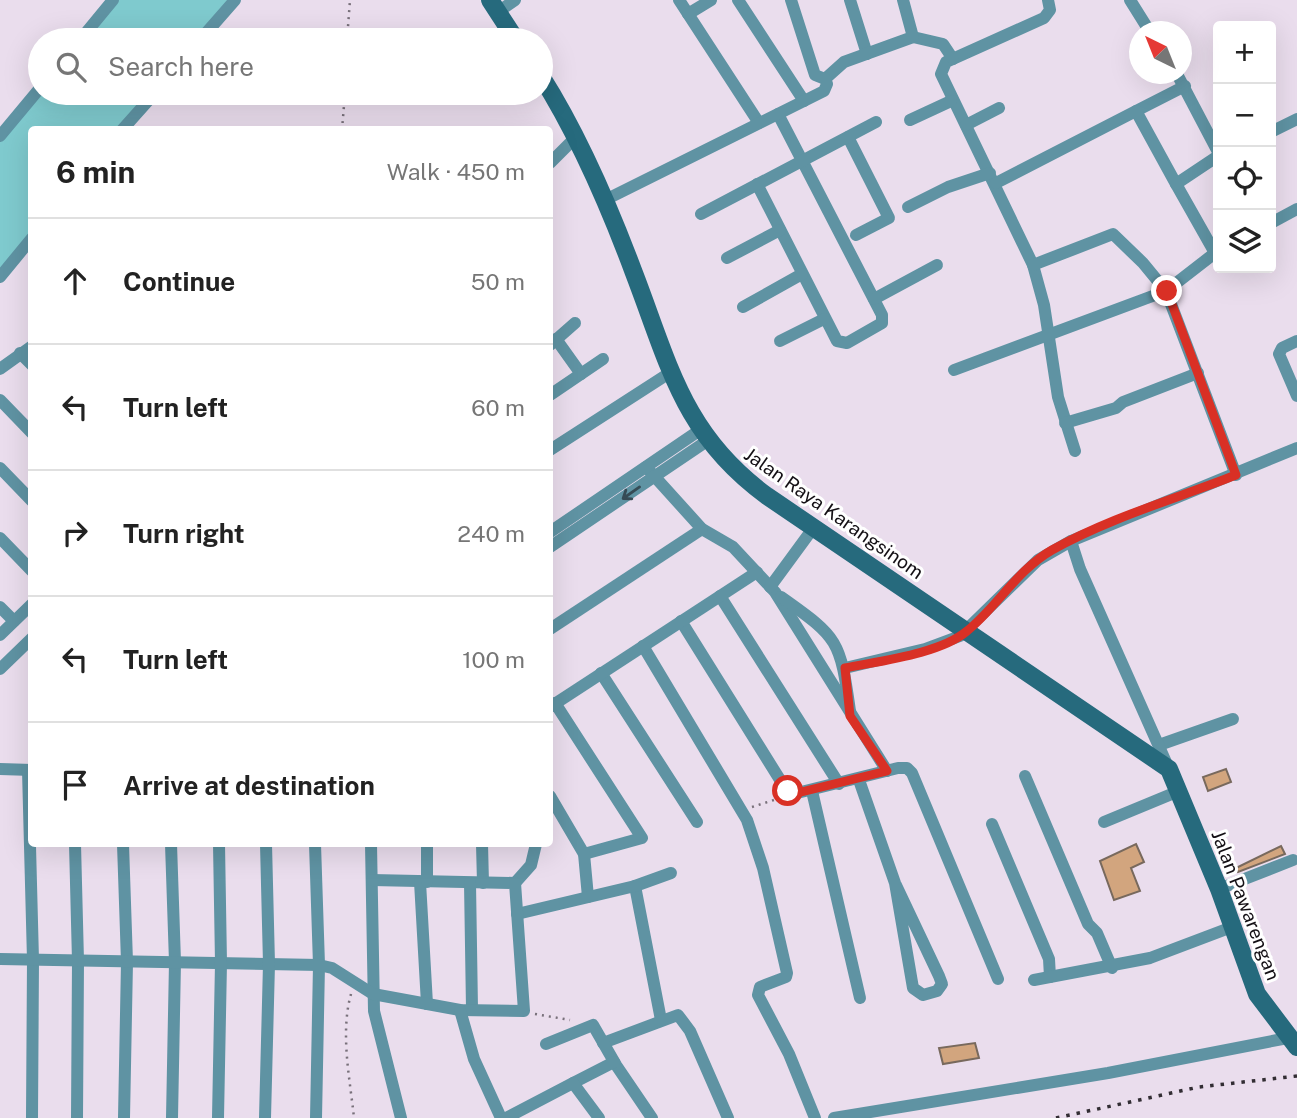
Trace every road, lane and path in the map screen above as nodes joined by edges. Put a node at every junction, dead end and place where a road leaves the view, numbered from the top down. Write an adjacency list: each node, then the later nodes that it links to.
1 (113, 0): 16 (street)
2 (235, 0): 17 (street)
3 (350, 0): 18 (path)
4 (515, 0): 13 (street)
5 (679, 0): 14 (street)
6 (711, 0): 14 (street)
7 (738, 0): 24 (street)
8 (791, 0): 23 (street)
9 (850, 0): 21 (street)
10 (902, 0): 20 (street)
11 (1048, 0): 22 (street)
12 (1130, 0): 15 (street)
13 (494, 6): 19 (street)
14 (688, 14): 38 (street)
15 (1143, 21)
16 (90, 28)
17 (210, 28)
18 (348, 28)
19 (508, 28)
20 (913, 37): 21 (street); 22 (street)
21 (867, 54): 23 (street)
22 (953, 59): 28 (street)
23 (820, 77): 24 (street); 27 (street)
24 (794, 85): 27 (street)
25 (1185, 86): 33 (street); 46 (street)
26 (553, 98): 45 (street, Jalan Raya Karangsinom)
27 (804, 101): 34 (street)
28 (951, 101): 36 (street); 39 (street)
29 (28, 102): 43 (street)
30 (144, 105): 40 (street)
31 (344, 105): 41 (path)
32 (999, 108): 39 (street)
33 (1136, 111): 50 (street); 52 (street)
34 (778, 114): 38 (street); 49 (street)
35 (1297, 119): 42 (street)
36 (910, 120)
37 (876, 122): 44 (street)
38 (760, 123): 53 (street)
39 (966, 125): 50 (street)
40 (126, 126)
41 (342, 126)
42 (1276, 130)
43 (0, 136)
44 (848, 137): 49 (street); 59 (street)
45 (575, 138): 48 (street); 53 (street, Jalan Raya Karangsinom)
46 (1215, 147)
47 (1213, 158): 52 (street)
48 (553, 160)
49 (802, 161): 51 (street); 69 (street)
50 (993, 178): 54 (street); 65 (street)
51 (757, 184): 56 (street); 58 (street)
52 (1176, 184): 61 (street)
53 (603, 201): 81 (street, Jalan Raya Karangsinom)
54 (908, 207)
55 (1297, 209): 57 (street)
56 (701, 214)
57 (1276, 220)
58 (780, 230): 63 (street); 66 (street)
59 (856, 234)
60 (28, 243): 67 (street)
61 (1213, 245)
62 (1213, 255): 68 (street)
63 (727, 258)
64 (937, 265): 69 (street)
65 (1033, 265): 68 (street); 73 (street)
66 (802, 274): 70 (street); 71 (street)
67 (0, 277)
68 (1167, 291): 73 (street); 82 (street)
69 (874, 299): 71 (street)
70 (743, 307)
71 (824, 319): 74 (street)
72 (575, 323): 76 (street)
73 (1049, 335): 80 (street); 87 (street)
74 (780, 341)
75 (1297, 341): 85 (street)
76 (553, 342): 83 (street)
77 (26, 349): 79 (street)
78 (603, 359): 83 (street)
79 (0, 369)
80 (954, 370)
81 (671, 372): 89 (street, Jalan Raya Karangsinom); 90 (street)
82 (1198, 373): 87 (street); 95 (street)
83 (581, 374): 84 (street)
84 (553, 393)
85 (1297, 396)
86 (0, 400): 88 (street)
87 (1065, 423): 92 (street)
88 (28, 429)
89 (704, 435): 94 (street); 97 (street, Jalan Raya Karangsinom)
90 (553, 448)
91 (1297, 448): 95 (street)
92 (1075, 451)
93 (0, 468): 96 (street)
94 (650, 472): 98 (street); 99 (street); 102 (street, one-way to 102)
95 (1236, 475): 101 (street)
96 (28, 497)
97 (814, 527): 105 (street); 112 (street, Jalan Raya Karangsinom)
98 (702, 529): 104 (street); 111 (street)
99 (553, 530)
100 (0, 538): 103 (street)
101 (1071, 541): 112 (street); 123 (street)
102 (553, 545)
103 (28, 567)
104 (757, 572): 105 (street); 106 (street)
105 (772, 589): 116 (street); 121 (street)
106 (720, 596): 110 (street); 130 (street)
107 (0, 607): 109 (street)
108 (28, 608): 109 (street)
109 (14, 621): 113 (street)
110 (681, 621): 115 (street); 133 (street)
111 (553, 627)
112 (969, 630): 116 (street); 125 (street, Jalan Raya Karangsinom)
113 (0, 635)
114 (28, 642): 117 (street)
115 (643, 646): 118 (street); 135 (street)
116 (845, 668): 121 (street)
117 (0, 669)
118 (601, 673): 119 (street); 136 (street)
119 (553, 704)
120 (553, 706): 150 (street)
121 (850, 716): 127 (street)
122 (1233, 719): 123 (street)
123 (1159, 745): 125 (street)
124 (0, 769): 126 (street)
125 (1169, 769): 132 (street, Jalan Pawarengan)
126 (28, 770)
127 (887, 771): 129 (street); 175 (street)
128 (1025, 776): 173 (street)
129 (859, 780): 130 (street); 157 (street)
130 (839, 784): 131 (street)
131 (812, 791): 133 (street); 179 (street)
132 (1179, 791): 137 (street); 159 (street, Jalan Pawarengan)
133 (793, 794): 135 (path)
134 (553, 801): 150 (street)
135 (743, 810): 203 (street)
136 (697, 822)
137 (1104, 822)
138 (992, 824): 174 (street)
139 (31, 847): 166 (street)
140 (75, 847): 167 (street)
141 (124, 847): 168 (street)
142 (171, 847): 169 (street)
143 (219, 847): 170 (street)
144 (266, 847): 171 (street)
145 (315, 847): 172 (street)
146 (371, 847): 153 (street)
147 (427, 847): 154 (street)
148 (482, 847): 155 (street)
149 (535, 847): 156 (street)
150 (584, 854): 160 (street)
151 (1293, 860): 159 (street)
152 (671, 873): 158 (street)
153 (372, 880): 154 (street); 178 (street)
154 (424, 882): 155 (street); 180 (street)
155 (476, 883): 156 (street); 181 (street)
156 (515, 883): 161 (street)
157 (895, 883): 163 (street); 164 (street)
158 (635, 886): 160 (street); 183 (street)
159 (1219, 889): 162 (street, Jalan Pawarengan)
160 (588, 897): 161 (street)
161 (517, 914): 182 (street)
162 (1232, 927): 173 (street); 185 (street, Jalan Pawarengan)
163 (918, 929): 164 (street); 164 (street)
164 (904, 932)
165 (0, 958): 166 (street)
166 (33, 960): 167 (street); 190 (street)
167 (78, 961): 168 (street); 191 (street)
168 (127, 962): 169 (street); 192 (street)
169 (175, 962): 170 (street); 193 (street)
170 (221, 963): 171 (street); 194 (street)
171 (269, 964): 172 (street); 195 (street)
172 (319, 965): 177 (street); 196 (street)
173 (1112, 968): 174 (street)
174 (1050, 977): 176 (street)
175 (998, 979)
176 (1034, 980)
177 (355, 985): 178 (street); 197 (path)
178 (373, 994): 180 (street); 198 (street)
179 (860, 998)
180 (426, 1004): 181 (street)
181 (466, 1009): 182 (street); 199 (street)
182 (524, 1010): 184 (path)
183 (661, 1020): 186 (street); 202 (street)
184 (586, 1025): 186 (street); 187 (street)
185 (1295, 1041): 204 (street)
186 (603, 1042): 188 (street)
187 (545, 1044)
188 (614, 1062): 189 (street); 201 (street)
189 (573, 1083): 199 (street); 200 (street)
190 (32, 1118)
191 (77, 1118)
192 (124, 1118)
193 (172, 1118)
194 (218, 1118)
195 (265, 1118)
196 (316, 1118)
197 (354, 1118)
198 (401, 1118)
199 (504, 1118)
200 (599, 1118)
201 (652, 1118)
202 (728, 1118)
203 (815, 1118)
204 (834, 1118)

